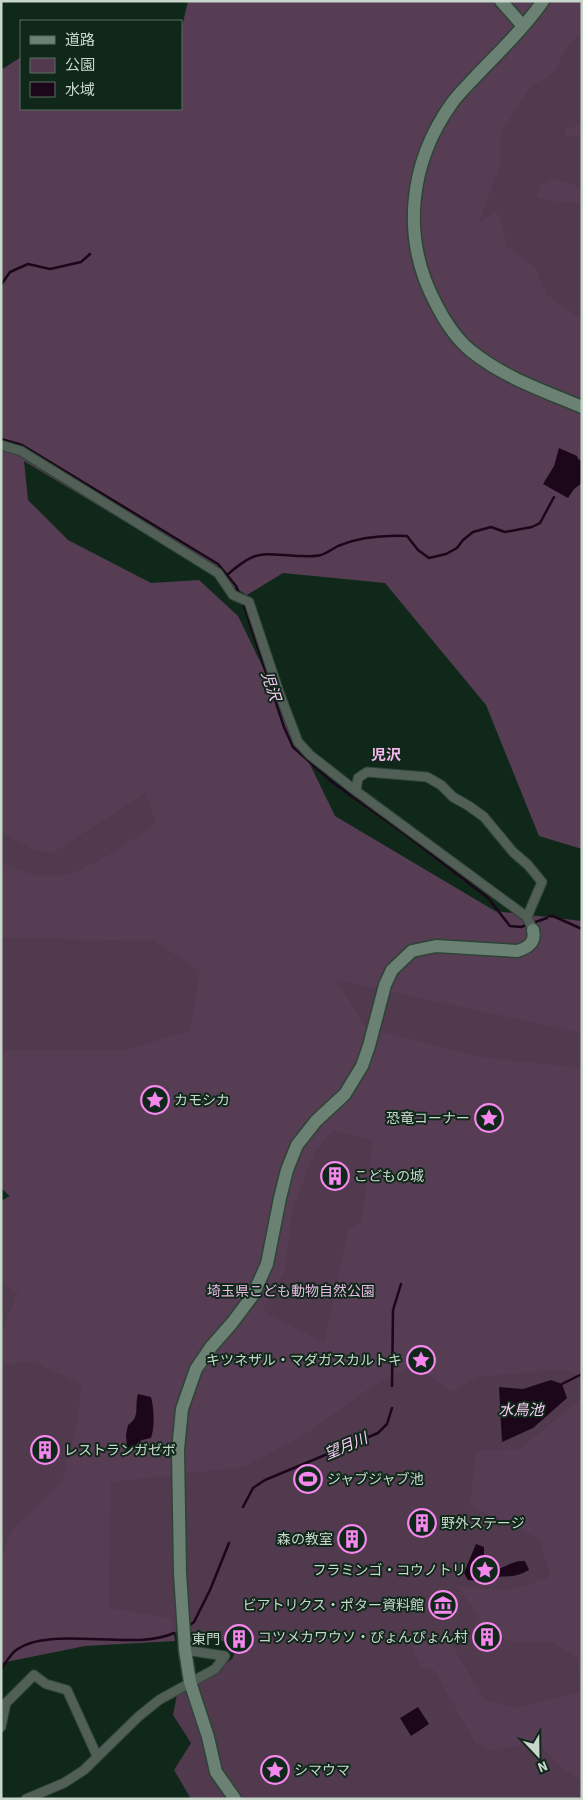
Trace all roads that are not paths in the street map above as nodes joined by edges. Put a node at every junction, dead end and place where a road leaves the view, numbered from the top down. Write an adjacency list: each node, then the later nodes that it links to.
1 (501, 1): 3 (street)
2 (543, 1): 3 (street)
3 (522, 26): 4 (street)
4 (582, 407)
5 (1, 445): 6 (street)
6 (356, 791): 7 (street); 7 (street)
7 (530, 922): 8 (street)
8 (185, 1650): 9 (street); 9 (street)
9 (190, 1682): 11 (street); 13 (street)
10 (1, 1727): 11 (street)
11 (98, 1756): 12 (street)
12 (26, 1799)
13 (235, 1799)

